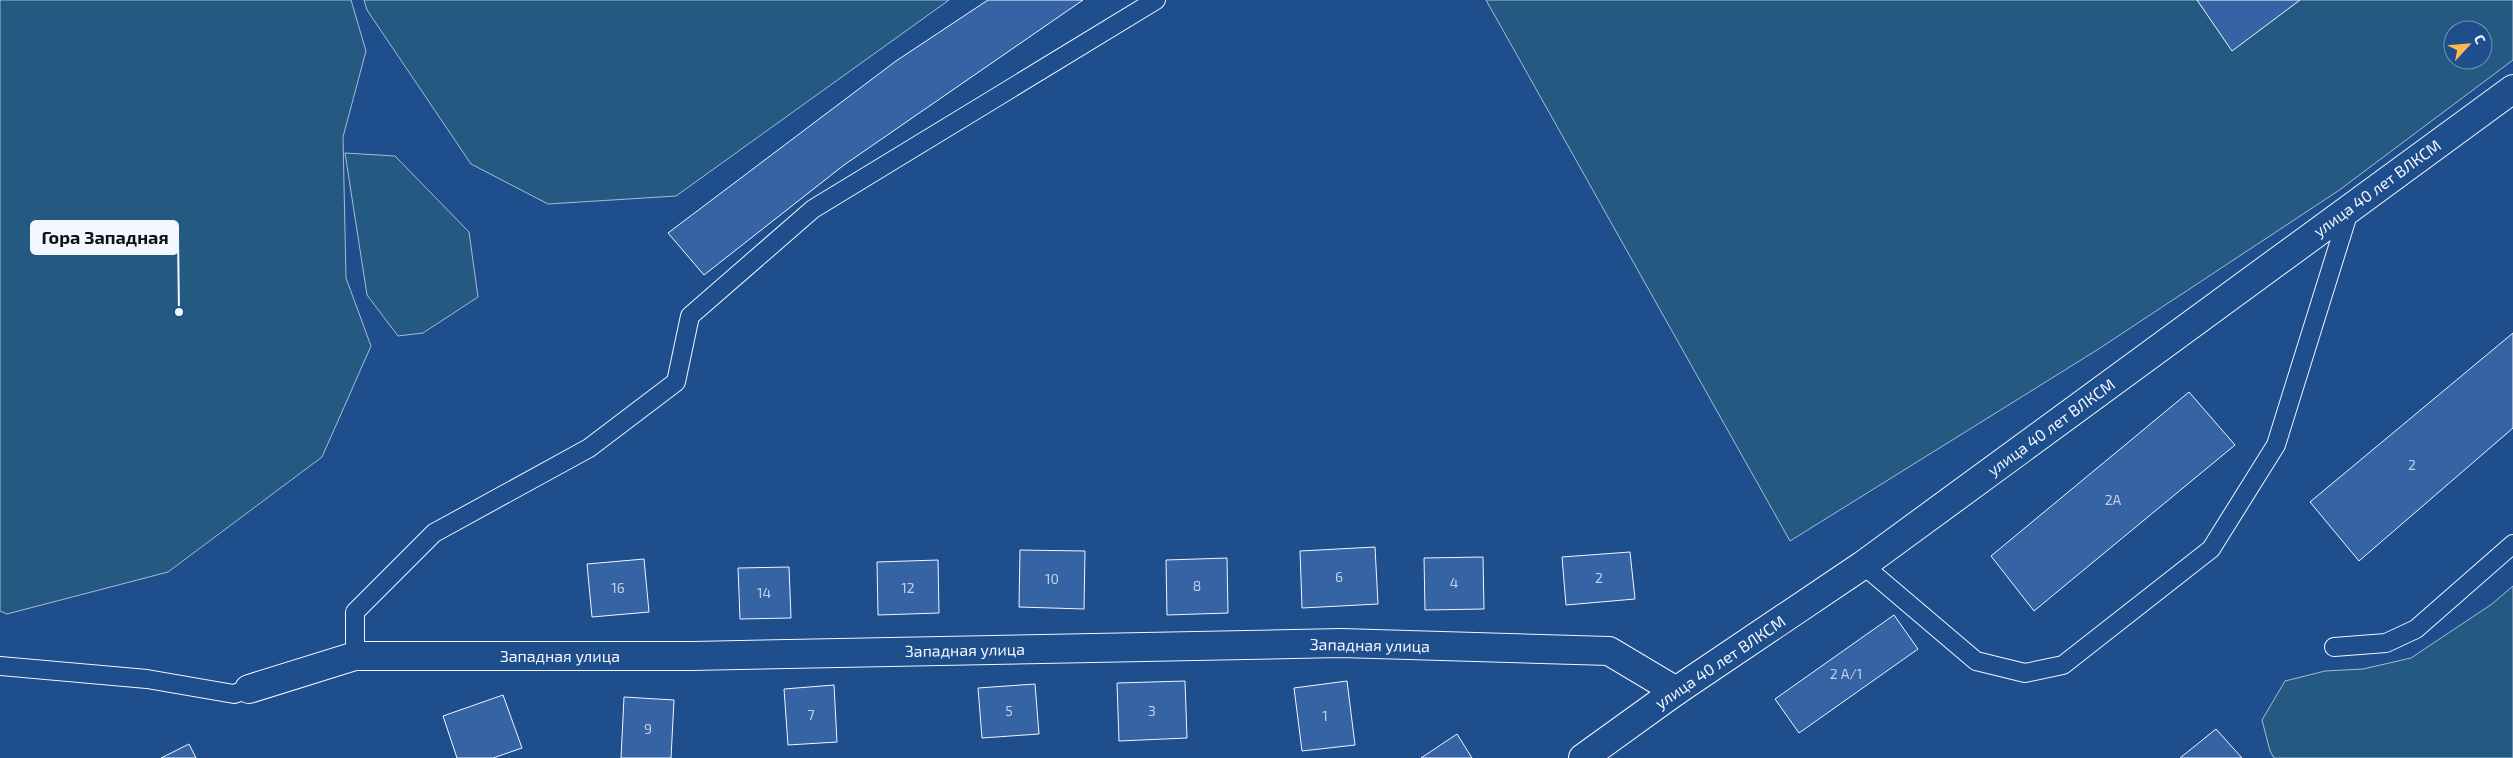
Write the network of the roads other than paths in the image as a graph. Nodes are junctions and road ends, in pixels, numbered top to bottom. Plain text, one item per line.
1 (1156, 0) edge
2 (2513, 89) edge
3 (2351, 207) junction
4 (2513, 544) edge
5 (1863, 565) junction
6 (2334, 647) dead end
7 (355, 656) junction
8 (0, 666) edge
9 (249, 689) joint
10 (1676, 691) junction
11 (1583, 758) edge

1 - 7 lane
2 - 3 street, улица 40 лет ВЛКСМ
3 - 5 street, улица 40 лет ВЛКСМ
3 - 5 lane
4 - 6 lane
5 - 10 street, улица 40 лет ВЛКСМ
7 - 9 street, Западная улица
7 - 10 street, Западная улица
8 - 9 lane
10 - 11 street, улица 40 лет ВЛКСМ

